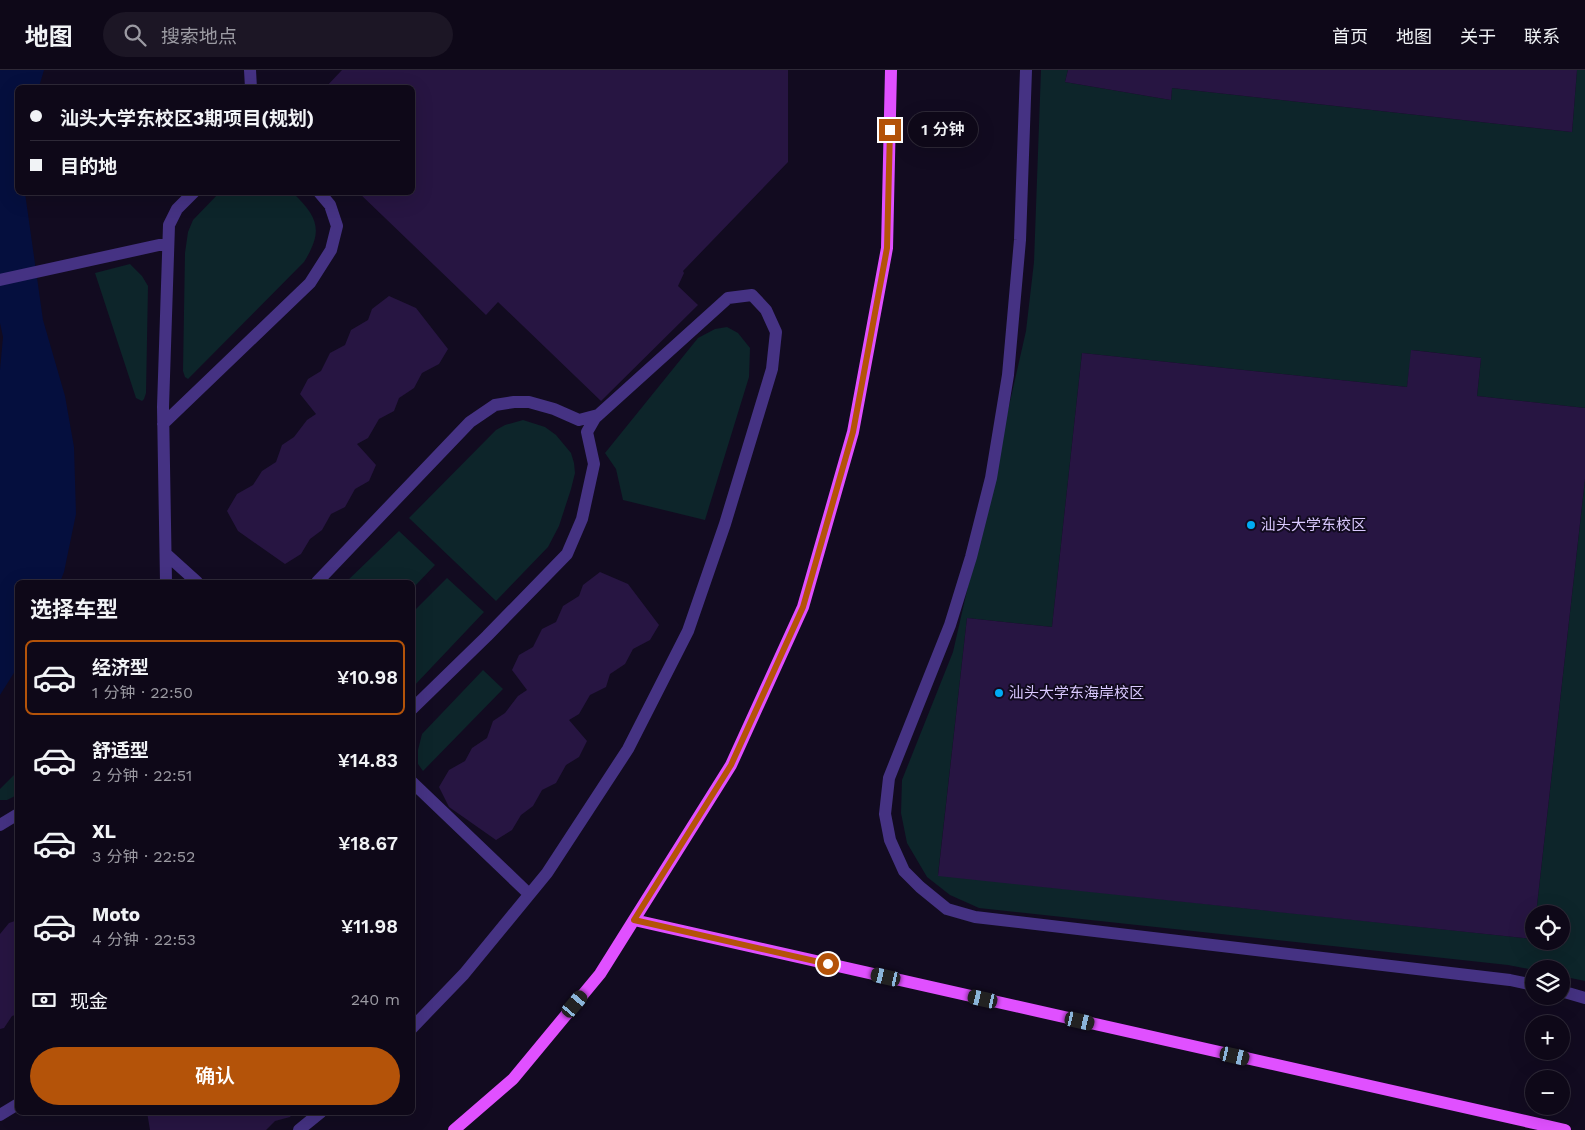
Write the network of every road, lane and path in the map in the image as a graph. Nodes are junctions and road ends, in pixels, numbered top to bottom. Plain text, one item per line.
1 (250, 70) edge
2 (891, 70) edge
3 (1026, 70) edge
4 (251, 85) edge
5 (191, 195) edge
6 (322, 195) edge
7 (168, 243) junction
8 (0, 280) edge
9 (598, 415) junction
10 (164, 424) junction
11 (166, 554) junction
12 (166, 580) edge
13 (194, 580) edge
14 (320, 580) edge
15 (415, 705) edge
16 (415, 785) edge
17 (15, 816) edge
18 (0, 825) edge
19 (529, 894) junction
20 (634, 920) junction
21 (1525, 983) edge
22 (1570, 994) edge
23 (1585, 998) edge
24 (415, 1025) edge
25 (15, 1106) edge
26 (0, 1115) edge
27 (317, 1115) edge
28 (299, 1130) edge
29 (454, 1130) edge
30 (1565, 1130) edge

1 - 4 lane
2 - 20 main road
3 - 21 lane
5 - 7 lane
6 - 10 lane
7 - 8 lane
7 - 10 lane
9 - 14 lane
9 - 15 lane
9 - 19 lane
10 - 11 lane
11 - 12 lane
11 - 13 lane
16 - 19 lane
17 - 18 lane
19 - 24 lane
20 - 29 main road
20 - 30 main road
22 - 23 lane
25 - 26 lane
27 - 28 lane

